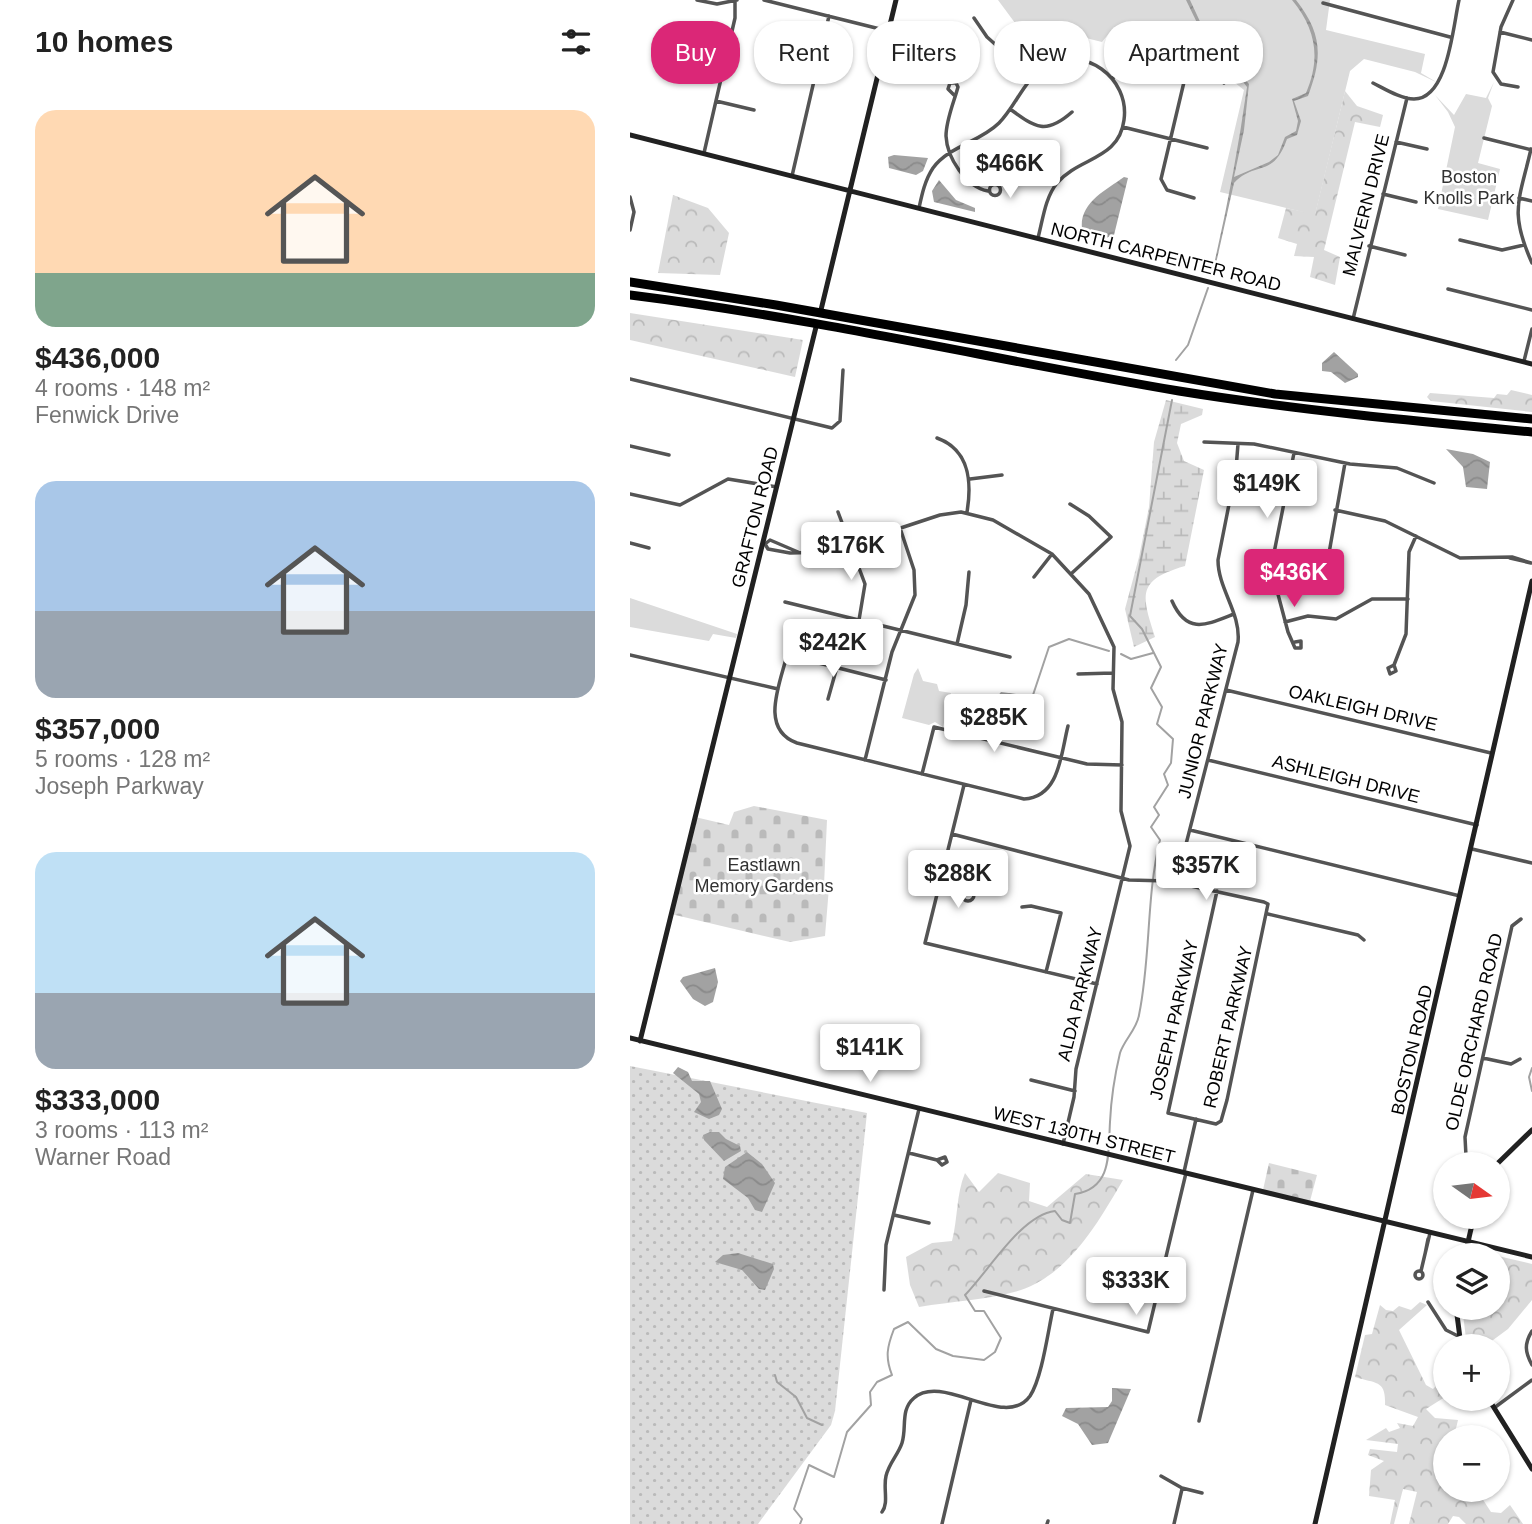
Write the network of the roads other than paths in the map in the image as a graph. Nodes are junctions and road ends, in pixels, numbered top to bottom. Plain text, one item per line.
1 (697, 0) edge
2 (736, 0) edge
3 (764, 0) edge
4 (896, 0) edge
5 (1459, 0) edge
6 (1513, 0) edge
7 (1323, 3) dead end
8 (830, 16) junction
9 (974, 18) dead end
10 (829, 21) edge
11 (891, 21) edge
12 (867, 25) edge
13 (1500, 32) junction
14 (1450, 37) junction
15 (1532, 40) edge
16 (994, 44) edge
17 (1373, 83) dead end
18 (813, 84) edge
19 (876, 84) edge
20 (1028, 84) edge
21 (1116, 84) edge
22 (1185, 84) edge
23 (1518, 87) dead end
24 (955, 96) dead end
25 (1406, 97) junction
26 (716, 101) junction
27 (1010, 109) junction
28 (754, 110) dead end
29 (1072, 112) dead end
30 (1123, 127) junction
31 (630, 135) edge
32 (1484, 138) dead end
33 (1170, 139) junction
34 (1396, 142) junction
35 (1208, 148) dead end
36 (1427, 149) dead end
37 (1531, 150) edge
38 (704, 153) junction
39 (951, 153) junction
40 (792, 176) junction
41 (850, 191) junction
42 (988, 191) dead end
43 (1382, 194) junction
44 (630, 197) edge
45 (1194, 198) dead end
46 (1519, 198) junction
47 (1532, 201) edge
48 (1416, 202) dead end
49 (919, 208) junction
50 (630, 230) edge
51 (1038, 239) junction
52 (1460, 240) dead end
53 (1524, 245) junction
54 (1369, 246) junction
55 (1405, 255) dead end
56 (1532, 263) edge
57 (630, 282) edge
58 (1448, 289) dead end
59 (630, 295) edge
60 (1532, 310) edge
61 (1353, 319) junction
62 (1532, 329) edge
63 (1524, 362) junction
64 (1532, 364) edge
65 (843, 370) dead end
66 (630, 379) edge
67 (794, 419) junction
68 (1532, 419) edge
69 (1532, 432) edge
70 (937, 439) dead end
71 (1204, 442) dead end
72 (1238, 444) junction
73 (630, 446) edge
74 (1294, 453) junction
75 (669, 456) dead end
76 (1345, 463) junction
77 (1002, 475) dead end
78 (970, 479) junction
79 (1434, 483) dead end
80 (777, 487) junction
81 (630, 495) edge
82 (1070, 504) dead end
83 (1335, 510) junction
84 (838, 512) dead end
85 (967, 512) junction
86 (900, 528) junction
87 (1416, 536) junction
88 (630, 543) edge
89 (764, 543) junction
90 (852, 544) junction
91 (649, 548) dead end
92 (798, 552) junction
93 (1052, 555) junction
94 (1531, 563) edge
95 (1326, 570) dead end
96 (969, 572) dead end
97 (1072, 573) junction
98 (1034, 577) dead end
99 (1532, 581) edge
100 (1408, 599) junction
101 (1172, 601) dead end
102 (785, 602) dead end
103 (1529, 605) edge
104 (1234, 614) junction
105 (859, 620) junction
106 (1285, 622) junction
107 (902, 630) junction
108 (1295, 642) dead end
109 (957, 644) junction
110 (630, 655) edge
111 (1010, 657) dead end
112 (1394, 666) dead end
113 (837, 667) junction
114 (1113, 673) junction
115 (1078, 674) dead end
116 (730, 677) junction
117 (886, 680) junction
118 (779, 690) junction
119 (1226, 690) junction
120 (828, 699) dead end
121 (1068, 726) dead end
122 (1493, 754) junction
123 (1060, 758) junction
124 (866, 760) junction
125 (1208, 760) junction
126 (1122, 765) junction
127 (922, 774) junction
128 (964, 785) junction
129 (1477, 825) junction
130 (1190, 830) junction
131 (952, 834) junction
132 (1472, 849) junction
133 (1532, 863) edge
134 (1123, 878) junction
135 (1177, 883) junction
136 (938, 888) junction
137 (1217, 891) junction
138 (962, 894) dead end
139 (1461, 896) junction
140 (1022, 907) dead end
141 (1268, 914) junction
142 (1521, 919) dead end
143 (1364, 940) dead end
144 (1046, 972) junction
145 (1097, 984) junction
146 (630, 1038) edge
147 (640, 1041) junction
148 (1483, 1058) junction
149 (1520, 1059) dead end
150 (1031, 1080) dead end
151 (1075, 1091) junction
152 (919, 1109) junction
153 (1196, 1119) junction
154 (1532, 1130) edge
155 (1063, 1144) junction
156 (1466, 1152) edge
157 (1509, 1152) edge
158 (909, 1153) junction
159 (937, 1160) dead end
160 (1185, 1173) junction
161 (1252, 1190) junction
162 (894, 1215) junction
163 (929, 1223) dead end
164 (1387, 1223) junction
165 (1472, 1229) edge
166 (1429, 1236) junction
167 (1469, 1242) junction
168 (1532, 1257) edge
169 (1421, 1271) dead end
170 (884, 1290) dead end
171 (984, 1292) dead end
172 (1428, 1302) dead end
173 (1053, 1309) junction
174 (1532, 1331) edge
175 (1454, 1334) edge
176 (1532, 1365) edge
177 (1532, 1380) edge
178 (1510, 1396) edge
179 (971, 1400) junction
180 (1496, 1411) edge
181 (1199, 1421) dead end
182 (1532, 1469) edge
183 (1161, 1476) dead end
184 (1182, 1488) junction
185 (1202, 1493) dead end
186 (882, 1512) dead end
187 (942, 1524) edge
188 (1174, 1524) edge
189 (1315, 1524) edge

1 - 2 street
2 - 26 street
3 - 8 street
4 - 11 street, GRAFTON ROAD
5 - 14 street
6 - 13 street
7 - 14 street
8 - 10 street
8 - 12 street
9 - 16 street
13 - 15 street
13 - 23 street
14 - 25 street
17 - 25 street
18 - 40 street
19 - 41 street, GRAFTON ROAD
20 - 27 street
21 - 30 street
22 - 33 street
24 - 39 street
25 - 34 street, MALVERN DRIVE
26 - 28 street
26 - 38 street
27 - 29 street
27 - 39 street
30 - 33 street
30 - 51 street
31 - 38 street, NORTH CARPENTER ROAD
32 - 37 street
33 - 35 street
33 - 45 street
34 - 36 street
34 - 43 street, MALVERN DRIVE
37 - 46 street
38 - 40 street, NORTH CARPENTER ROAD
39 - 42 street
39 - 49 street
40 - 41 street, NORTH CARPENTER ROAD
41 - 49 street, NORTH CARPENTER ROAD
41 - 67 street, GRAFTON ROAD
43 - 48 street
43 - 54 street, MALVERN DRIVE
44 - 50 street
46 - 47 street
46 - 53 street
49 - 51 street, NORTH CARPENTER ROAD
51 - 61 street, NORTH CARPENTER ROAD
52 - 53 street
53 - 56 street
54 - 55 street
54 - 61 street, MALVERN DRIVE
57 - 68 highway
58 - 60 street
59 - 69 highway
61 - 63 street, NORTH CARPENTER ROAD
62 - 63 street
63 - 64 street, NORTH CARPENTER ROAD
65 - 67 street
66 - 67 street
67 - 80 street, GRAFTON ROAD
70 - 78 street
71 - 72 street
72 - 74 street
72 - 104 street, JUNIOR PARKWAY
73 - 75 street
74 - 76 street
74 - 106 street
76 - 79 street
76 - 83 street
77 - 78 street
78 - 85 street
80 - 81 street
80 - 89 street, GRAFTON ROAD
82 - 97 street
83 - 87 street
83 - 95 street
84 - 90 street
85 - 86 street
85 - 93 street
86 - 90 street
86 - 107 street
87 - 94 street
87 - 100 street
88 - 91 street
89 - 92 street
89 - 92 street
89 - 116 street, GRAFTON ROAD
90 - 92 street
90 - 105 street
93 - 97 street
93 - 98 street
96 - 109 street
97 - 114 street
99 - 103 street, BOSTON ROAD
100 - 106 street
100 - 112 street
101 - 104 street
102 - 105 street
103 - 122 street, BOSTON ROAD
104 - 119 street, JUNIOR PARKWAY
105 - 107 street
106 - 108 street
107 - 109 street
107 - 117 street
109 - 111 street
110 - 116 street
113 - 117 street
113 - 118 street
113 - 120 street
114 - 115 street
114 - 126 street
116 - 118 street
116 - 147 street, GRAFTON ROAD
117 - 124 street
118 - 124 street
119 - 122 street, OAKLEIGH DRIVE
119 - 125 street, JUNIOR PARKWAY
121 - 123 street
122 - 129 street, BOSTON ROAD
123 - 126 street
123 - 127 street
123 - 128 street
124 - 127 street
125 - 129 street, ASHLEIGH DRIVE
125 - 130 street, JUNIOR PARKWAY
126 - 134 street, ALDA PARKWAY
127 - 128 street
128 - 131 street
129 - 132 street, BOSTON ROAD
130 - 135 street, JUNIOR PARKWAY
130 - 139 street
131 - 134 street
131 - 136 street
132 - 133 street
132 - 139 street, BOSTON ROAD
134 - 135 street
134 - 145 street, ALDA PARKWAY
135 - 137 street
136 - 138 street
136 - 144 street
137 - 141 street
137 - 153 street, JOSEPH PARKWAY
139 - 164 street, BOSTON ROAD
140 - 144 street
141 - 143 street
141 - 153 street, ROBERT PARKWAY
142 - 148 street, OLDE ORCHARD ROAD
144 - 145 street
145 - 151 street, ALDA PARKWAY
146 - 147 street, WEST 130TH STREET
147 - 152 street, WEST 130TH STREET
148 - 149 street
148 - 156 street, OLDE ORCHARD ROAD
150 - 151 street
151 - 155 street, ALDA PARKWAY
152 - 155 street, WEST 130TH STREET
152 - 158 street
153 - 160 street
154 - 157 street
155 - 160 street, WEST 130TH STREET
158 - 159 street
158 - 162 street
160 - 161 street, WEST 130TH STREET
160 - 173 street
161 - 164 street, WEST 130TH STREET
161 - 181 street
162 - 163 street
162 - 170 street
164 - 166 street, WEST 130TH STREET
164 - 189 street, BOSTON ROAD
165 - 167 street
166 - 167 street, WEST 130TH STREET
166 - 169 street
167 - 168 street, WEST 130TH STREET
171 - 173 street
172 - 175 street
173 - 179 street
174 - 176 street
177 - 178 street
179 - 186 street
179 - 187 street
180 - 182 street
183 - 184 street
184 - 185 street
184 - 188 street

